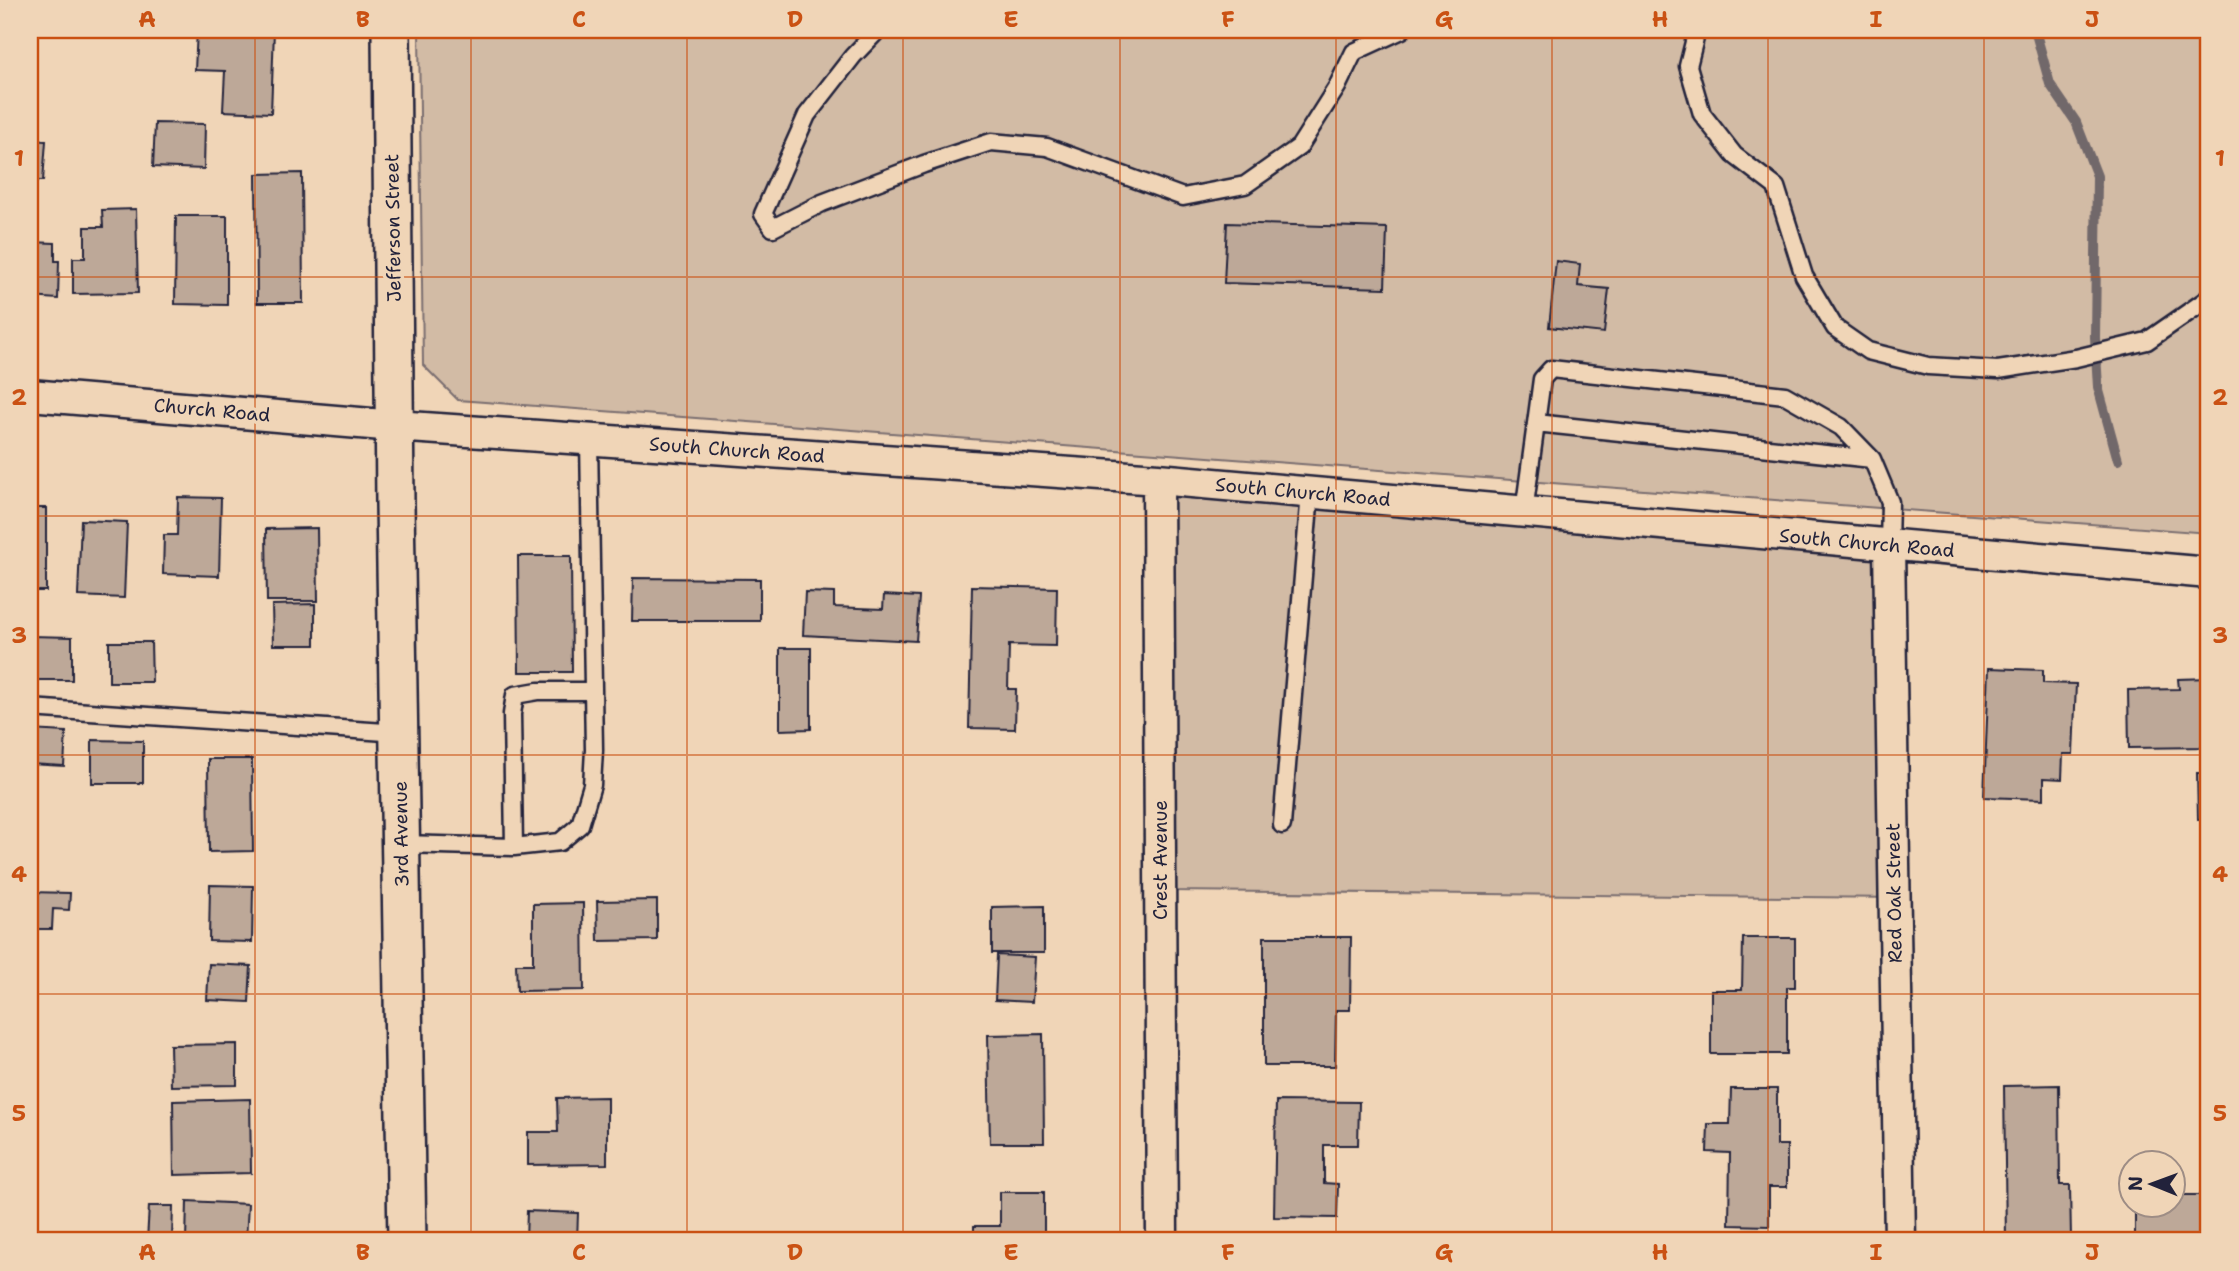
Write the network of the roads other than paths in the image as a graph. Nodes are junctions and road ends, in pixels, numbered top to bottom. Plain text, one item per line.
1 (391, 30) edge
2 (878, 30) edge
3 (1402, 30) edge
4 (1697, 30) edge
5 (2209, 298) edge
6 (30, 395) edge
7 (1536, 424) junction
8 (395, 426) junction
9 (589, 439) junction
10 (1872, 460) junction
11 (1158, 479) junction
12 (1310, 493) junction
13 (1524, 512) junction
14 (1889, 545) junction
15 (2209, 573) edge
16 (592, 691) junction
17 (30, 708) edge
18 (400, 733) junction
19 (1282, 825) dead end
20 (401, 844) junction
21 (514, 847) junction
22 (407, 1241) edge
23 (1162, 1241) edge
24 (1900, 1241) edge

1 - 8 street, Jefferson Street
2 - 3 lane
4 - 5 lane
6 - 8 street, Church Road
7 - 10 lane
7 - 10 lane
7 - 13 lane
8 - 9 street, South Church Road
8 - 18 street, 3rd Avenue
9 - 11 street, South Church Road
9 - 16 lane
10 - 14 lane
11 - 12 street, South Church Road
11 - 23 street, Crest Avenue
12 - 13 street, South Church Road
12 - 19 lane
13 - 14 street, South Church Road
14 - 15 street, South Church Road
14 - 24 street, Red Oak Street
16 - 21 lane
16 - 21 lane
17 - 18 lane
18 - 20 street, 3rd Avenue
20 - 21 lane
20 - 22 street, 3rd Avenue

